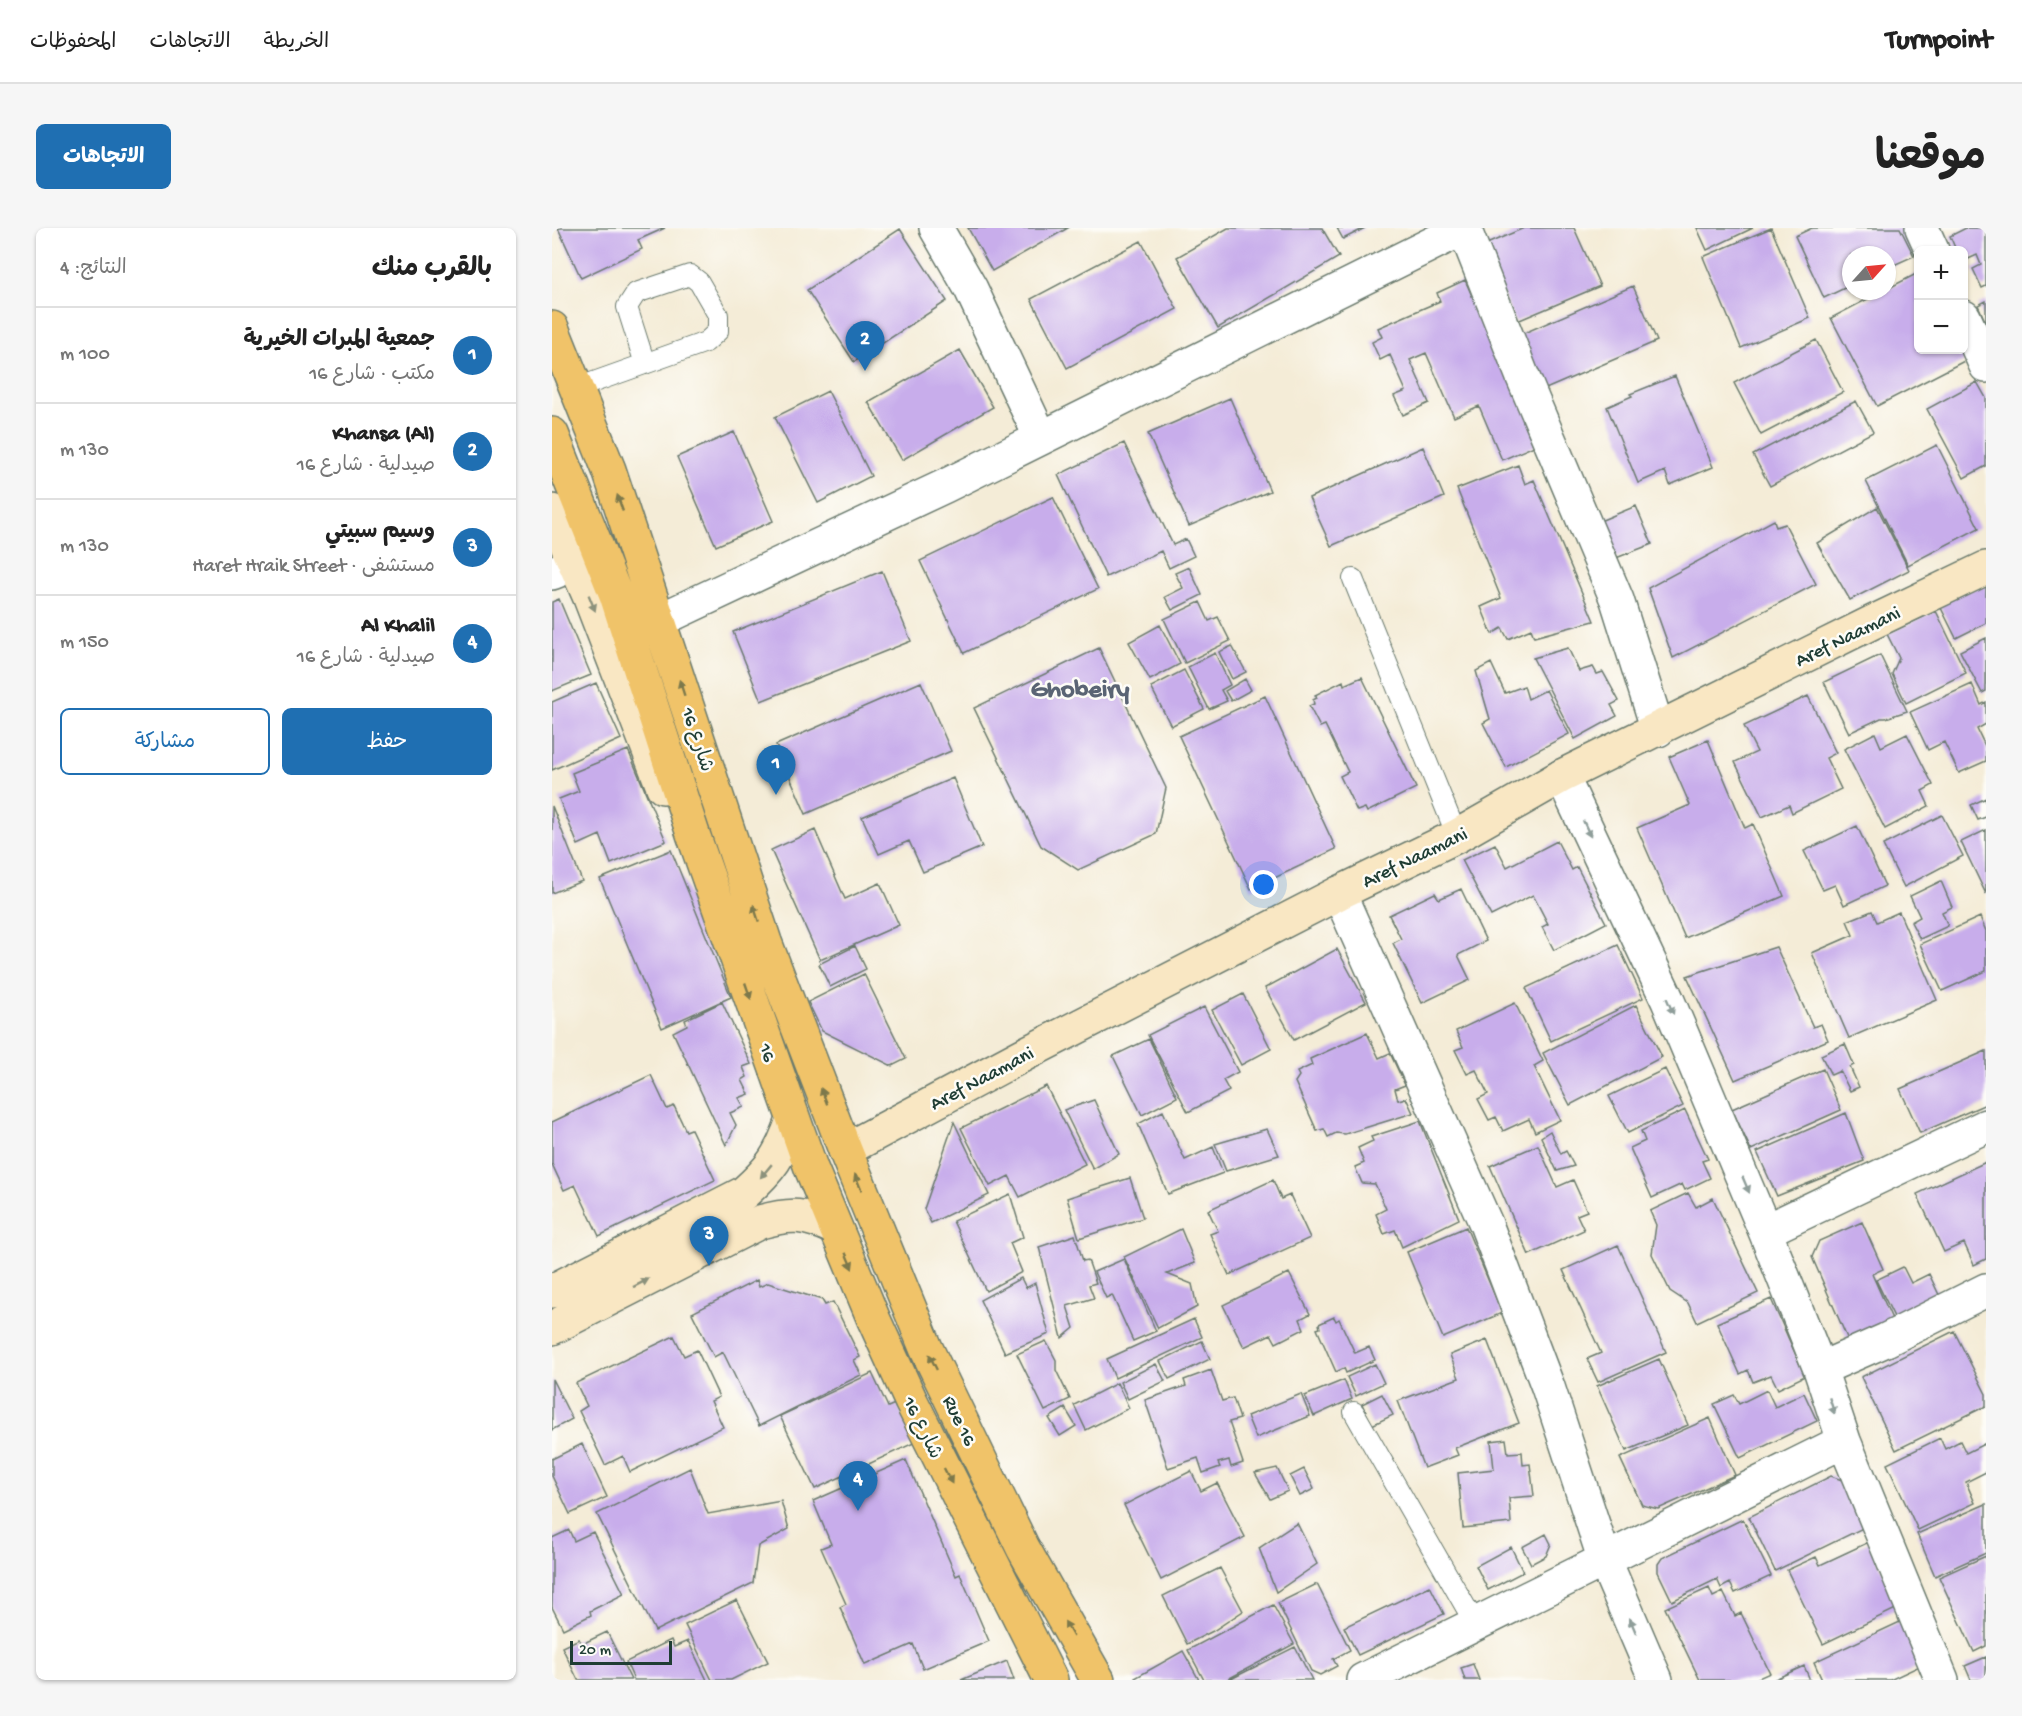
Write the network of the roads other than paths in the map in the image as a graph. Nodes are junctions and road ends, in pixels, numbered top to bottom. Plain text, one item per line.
1 (936, 228) edge
2 (1464, 228) edge
3 (1922, 228) edge
4 (1930, 246) edge
5 (1968, 326) edge
6 (552, 328) edge
7 (645, 364) junction
8 (1986, 366) edge
9 (577, 388) junction
10 (552, 434) edge
11 (1041, 438) junction
12 (552, 511) edge
13 (1986, 568) edge
14 (564, 569) edge
15 (1353, 579) dead end
16 (660, 620) junction
17 (1658, 730) junction
18 (1562, 776) junction
19 (1457, 836) junction
20 (1339, 893) junction
21 (728, 935) junction
22 (793, 1120) junction
23 (1986, 1126) edge
24 (845, 1150) junction
25 (811, 1168) joint
26 (835, 1228) junction
27 (1765, 1231) junction
28 (591, 1271) junction
29 (1986, 1290) edge
30 (552, 1291) edge
31 (604, 1302) junction
32 (552, 1328) edge
33 (1820, 1369) junction
34 (1354, 1412) dead end
35 (1844, 1441) junction
36 (1605, 1561) junction
37 (1476, 1625) junction
38 (1051, 1680) edge
39 (1098, 1680) edge
40 (1363, 1680) edge
41 (1656, 1680) edge
42 (1942, 1680) edge

1 - 11 street
2 - 11 street
2 - 17 street
3 - 4 street
5 - 8 street
6 - 9 main road, شارع 16
7 - 7 lane
7 - 9 lane
16 -> 9 main road, شارع 16
10 - 21 main road, شارع 16
11 - 16 street
12 - 14 street
13 - 17 street, Aref Naamani
14 -> 21 street
15 - 19 lane
24 -> 16 main road, شارع 16
17 - 18 street, Aref Naamani
18 - 19 street, Aref Naamani
18 -> 27 street
19 - 20 street, Aref Naamani
20 - 24 street, Aref Naamani
20 - 36 street
21 -> 22 main road, 16
22 - 25 main road, 16
22 -> 28 street
23 - 27 street
39 -> 24 main road, Rue 16
25 - 26 main road, شارع 16
31 -> 26 street
26 -> 38 main road, شارع 16
27 - 33 street
28 - 30 street
28 - 31 street
29 - 33 street
31 - 32 street
33 -> 35 street
34 - 37 lane
35 - 36 street
35 - 42 street
36 - 37 street
41 -> 36 street
37 - 40 street

